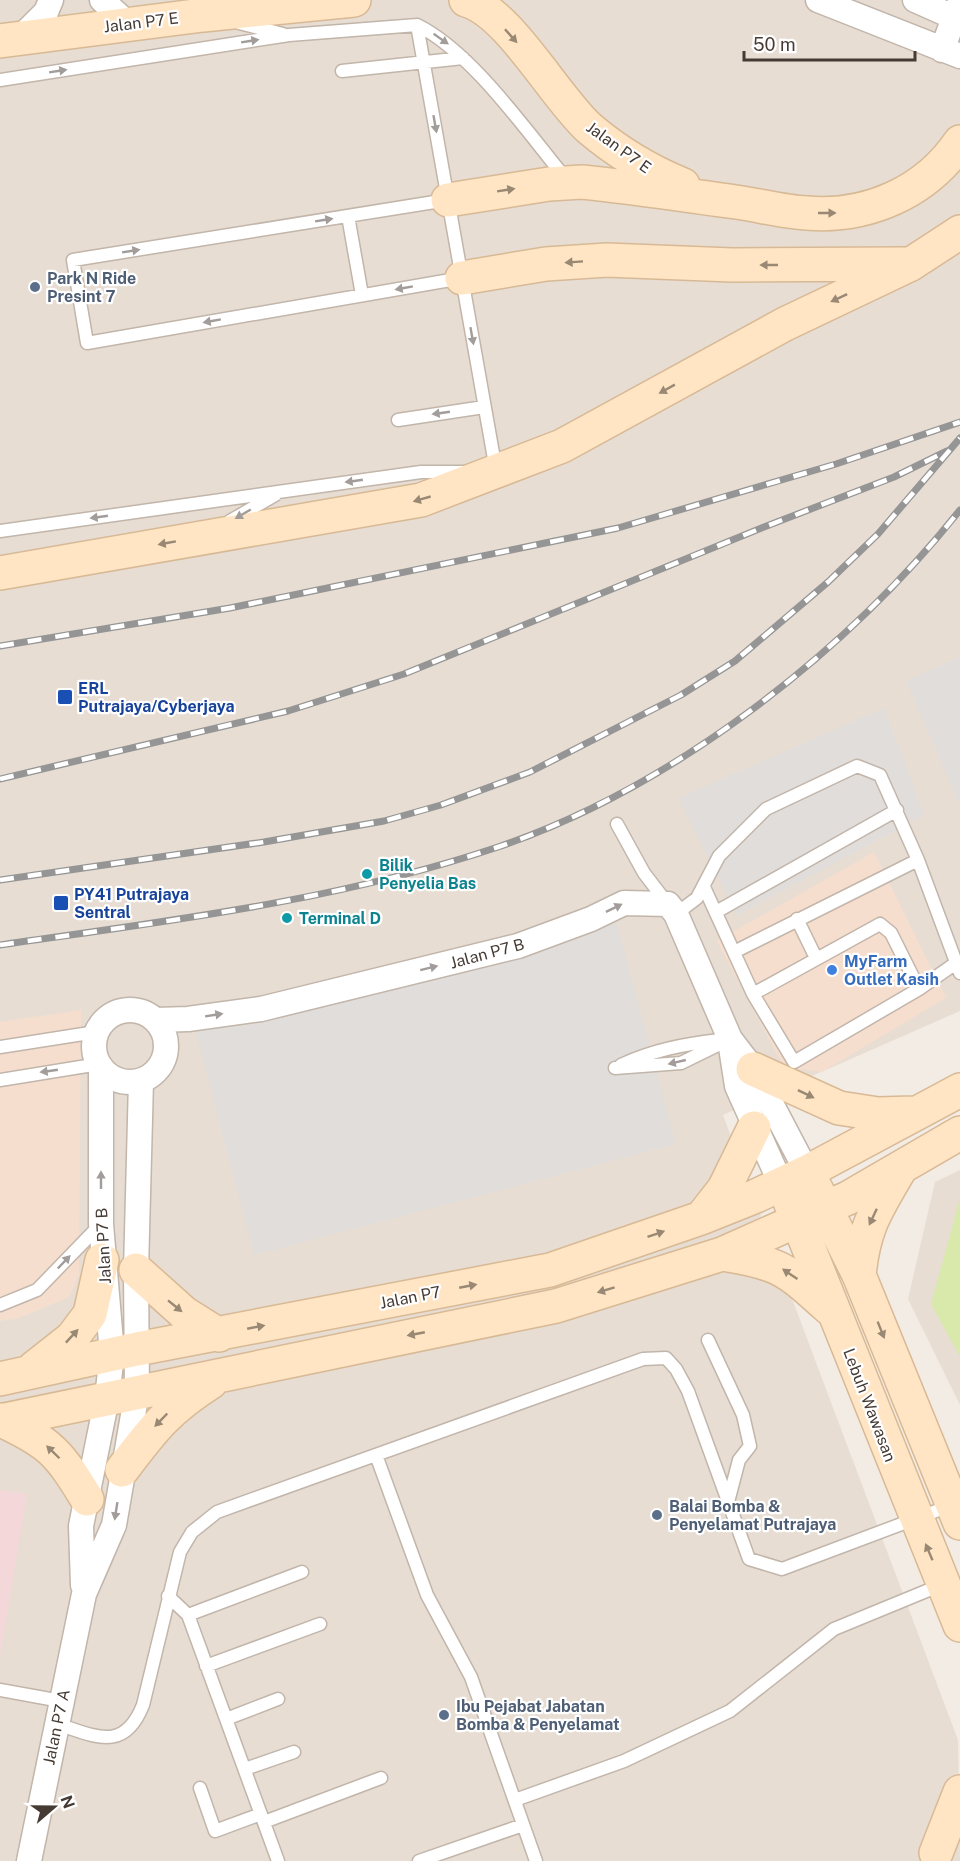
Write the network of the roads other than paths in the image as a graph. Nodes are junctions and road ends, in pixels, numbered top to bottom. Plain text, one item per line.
1 (51, 0) edge
2 (102, 0) edge
3 (354, 0) edge
4 (466, 0) edge
5 (818, 0) edge
6 (915, 0) edge
7 (958, 13) edge
8 (202, 15) junction
9 (128, 24) junction
10 (417, 26) junction
11 (289, 35) junction
12 (10, 40) edge
13 (951, 53) edge
14 (464, 58) junction
15 (424, 61) junction
16 (342, 71) dead end
17 (0, 80) edge
18 (960, 142) edge
19 (569, 183) junction
20 (448, 200) junction
21 (749, 203) junction
22 (348, 216) junction
23 (960, 232) edge
24 (911, 264) junction
25 (462, 278) junction
26 (362, 295) junction
27 (484, 407) junction
28 (398, 420) dead end
29 (496, 472) junction
30 (281, 492) junction
31 (0, 531) edge
32 (205, 536) junction
33 (0, 573) edge
34 (897, 810) junction
35 (617, 824) dead end
36 (918, 860) junction
37 (704, 887) junction
38 (672, 909) junction
39 (716, 912) junction
40 (797, 919) junction
41 (734, 952) junction
42 (816, 958) junction
43 (958, 968) edge
44 (919, 989) junction
45 (753, 993) junction
46 (156, 1020) junction
47 (96, 1032) junction
48 (730, 1038) junction
49 (0, 1047) edge
50 (100, 1065) junction
51 (753, 1069) junction
52 (0, 1080) edge
53 (141, 1081) junction
54 (960, 1090) edge
55 (917, 1113) junction
56 (754, 1128) junction
57 (960, 1133) edge
58 (901, 1167) junction
59 (794, 1178) junction
60 (812, 1213) junction
61 (701, 1218) junction
62 (101, 1224) junction
63 (722, 1254) junction
64 (102, 1260) junction
65 (136, 1270) junction
66 (859, 1275) junction
67 (0, 1305) edge
68 (834, 1312) junction
69 (219, 1335) junction
70 (708, 1340) dead end
71 (124, 1351) junction
72 (225, 1373) junction
73 (14, 1376) edge
74 (122, 1395) junction
75 (1, 1420) edge
76 (376, 1455) junction
77 (122, 1470) junction
78 (87, 1499) junction
79 (728, 1502) junction
80 (956, 1514) edge
81 (915, 1518) junction
82 (302, 1572) dead end
83 (942, 1584) junction
84 (84, 1594) junction
85 (168, 1596) junction
86 (188, 1615) junction
87 (320, 1624) dead end
88 (960, 1625) edge
89 (206, 1666) junction
90 (0, 1690) edge
91 (278, 1699) dead end
92 (59, 1713) junction
93 (226, 1719) junction
94 (294, 1752) dead end
95 (245, 1769) junction
96 (381, 1778) dead end
97 (200, 1788) dead end
98 (960, 1792) edge
99 (515, 1800) junction
100 (262, 1818) junction
101 (523, 1825) junction
102 (941, 1854) edge
103 (29, 1861) edge
104 (278, 1861) edge
105 (419, 1861) edge
106 (536, 1861) edge

1 - 12 street
2 - 9 street
3 - 8 main road, Jalan P7 E
4 -> 21 main road, Jalan P7 E
5 - 13 street
6 - 7 street
7 - 13 street
8 - 9 main road, Jalan P7 E
8 - 11 lane
9 - 12 main road, Jalan P7 E
10 - 11 lane
10 -> 14 lane
10 - 15 lane
17 -> 11 lane
14 - 15 lane
14 - 19 lane
15 - 16 lane
15 -> 20 lane
21 -> 18 main road
20 -> 19 main road
19 - 21 main road
20 - 22 lane
20 - 25 lane
22 - 26 lane
26 -> 22 lane
23 - 24 main road
24 -> 25 main road
24 -> 29 main road
25 -> 26 lane
25 -> 27 lane
27 -> 28 lane
27 - 29 lane
29 -> 30 lane
29 -> 32 main road
30 -> 31 lane
30 -> 32 lane
32 -> 33 main road
34 - 36 lane
34 - 37 lane
34 - 39 lane
35 - 38 lane
36 - 40 lane
36 - 43 lane
37 - 38 lane
37 - 39 lane
46 -> 38 street, Jalan P7 B
38 - 48 street
39 - 41 lane
40 - 41 lane
40 - 42 lane
41 - 45 lane
42 - 44 lane
42 - 45 lane
43 - 44 lane
44 - 45 lane
46 - 47 street, Jalan P7 B
46 - 53 street
47 - 49 lane
47 - 50 street, Jalan P7 B
48 -> 48 lane
48 - 51 street
48 - 56 street
50 -> 52 lane
50 - 53 street
62 -> 50 street, Jalan P7 B
51 -> 55 main road
51 - 59 street
53 - 65 street, Jalan P7 B
54 - 55 main road, Jalan P7
55 - 59 main road, Jalan P7
56 - 59 street
56 - 61 main road
57 - 58 main road
58 - 60 main road
58 -> 66 main road
59 - 60 main road, Lebuh Wawasan
59 - 61 main road, Jalan P7
60 - 63 main road
60 - 66 main road, Lebuh Wawasan
60 - 68 main road, Lebuh Wawasan
69 -> 61 main road, Jalan P7
62 - 64 street, Jalan P7 B
67 -> 62 lane
68 -> 63 main road
63 -> 72 main road
64 - 71 street, Jalan P7 B
73 -> 64 main road
65 -> 69 main road
65 - 71 street, Jalan P7 B
66 -> 80 main road, Lebuh Wawasan
68 - 81 main road, Lebuh Wawasan
69 - 71 main road, Jalan P7
70 - 79 lane
71 - 73 main road, Jalan P7
71 - 74 street
72 - 74 main road
72 -> 77 main road
74 - 75 main road
74 - 77 street, Jalan P7 A
74 - 78 street, Jalan P7 A
78 -> 75 main road
76 - 79 lane
76 - 85 lane
76 - 99 lane
77 -> 84 street, Jalan P7 A
78 - 84 street, Jalan P7 A
79 - 81 lane
80 - 81 lane
83 -> 81 main road, Lebuh Wawasan
82 - 86 lane
83 - 88 main road, Lebuh Wawasan
83 - 99 lane
84 - 92 street, Jalan P7 A
85 - 86 lane
85 - 92 lane
86 - 89 lane
87 - 89 lane
89 - 93 lane
90 - 92 lane
91 - 93 lane
92 - 103 street, Jalan P7 A
93 - 95 lane
94 - 95 lane
95 - 100 lane
96 - 100 lane
97 - 100 lane
98 - 102 main road
99 - 101 lane
100 - 104 lane
101 - 105 lane
101 - 106 lane

